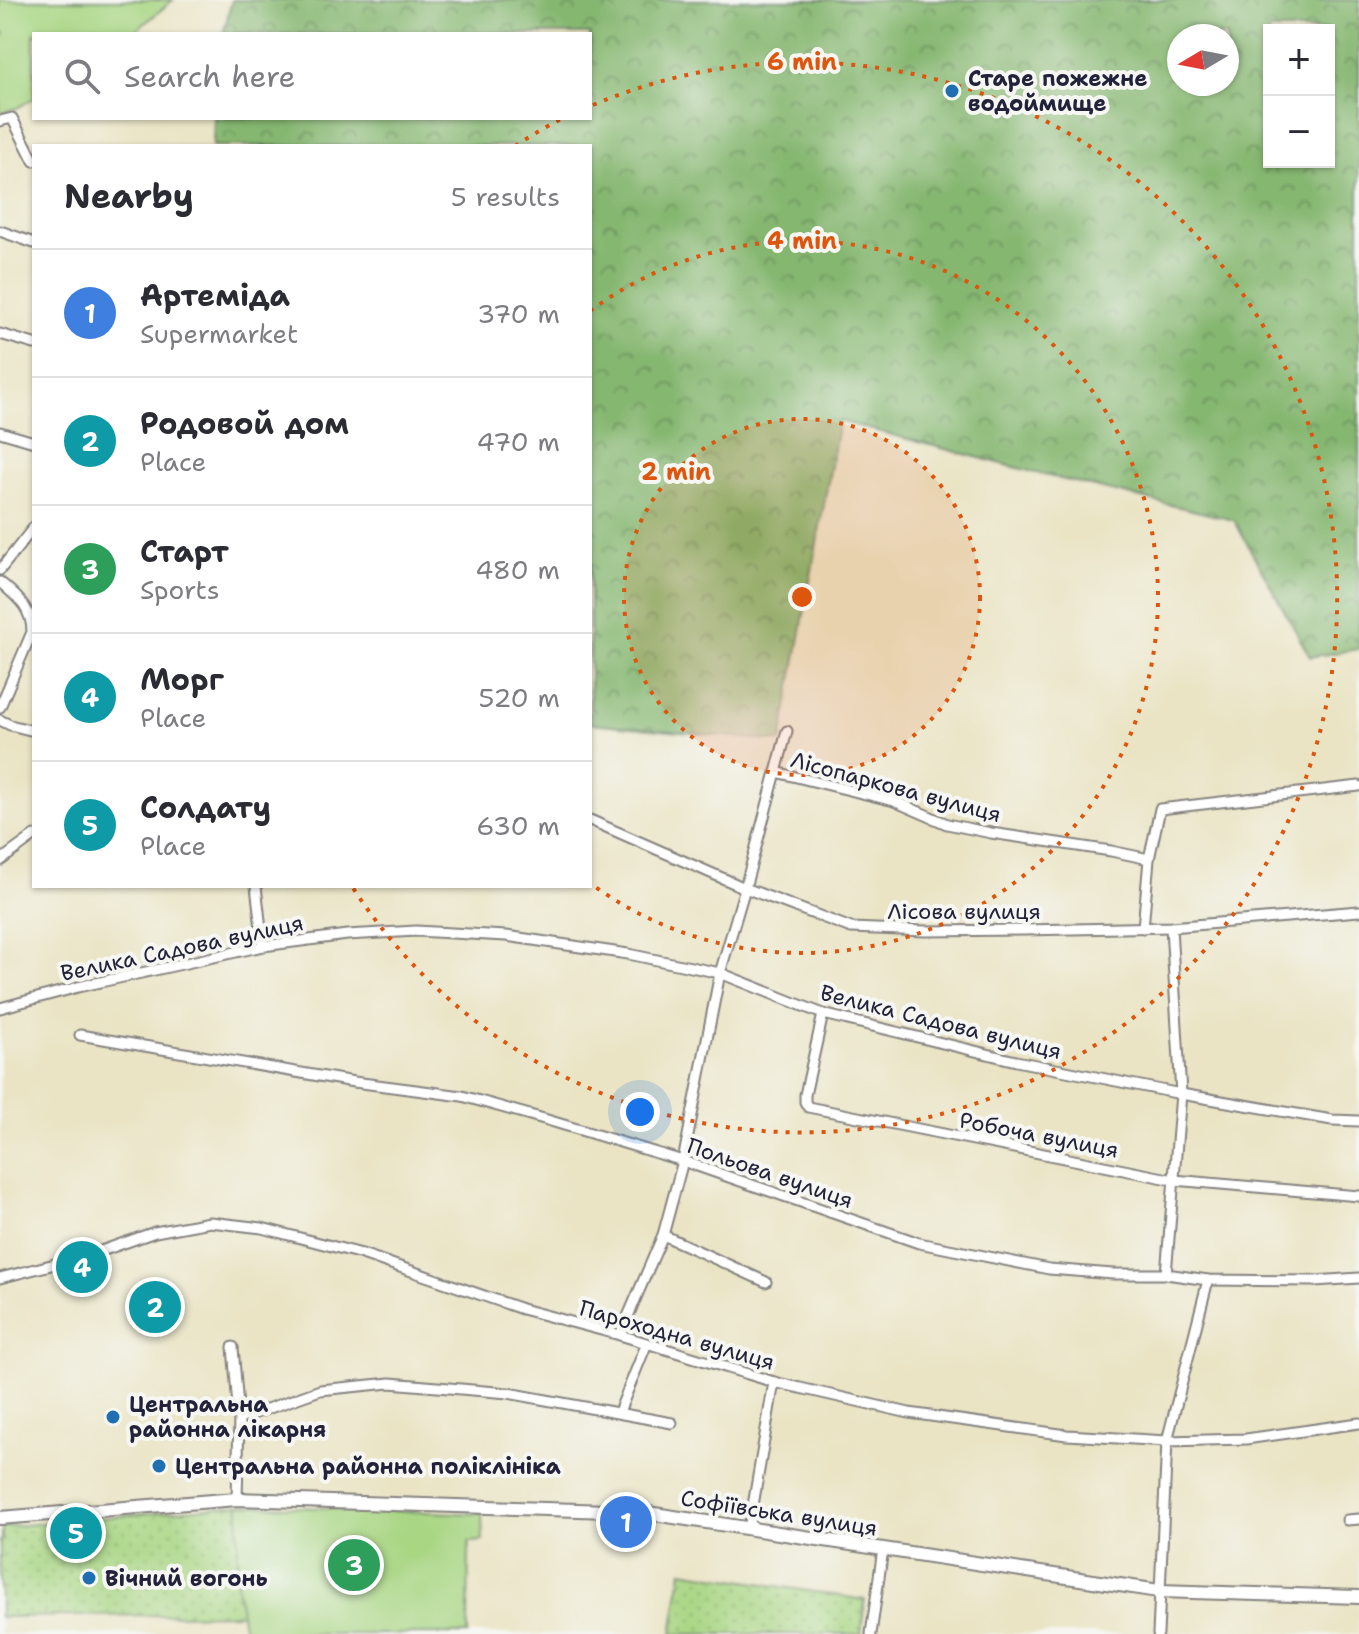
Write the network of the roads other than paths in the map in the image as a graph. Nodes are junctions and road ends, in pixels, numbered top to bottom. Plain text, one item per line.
1 (0, 121) edge
2 (32, 157) edge
3 (0, 231) edge
4 (32, 242) edge
5 (0, 334) edge
6 (32, 343) edge
7 (0, 432) edge
8 (32, 441) edge
9 (32, 530) edge
10 (0, 570) edge
11 (0, 582) edge
12 (0, 707) edge
13 (0, 720) edge
14 (32, 730) edge
15 (787, 731) dead end
16 (776, 772) junction
17 (1359, 786) edge
18 (592, 821) edge
19 (32, 837) edge
20 (1149, 859) junction
21 (0, 861) edge
22 (256, 888) edge
23 (745, 888) junction
24 (1359, 911) edge
25 (1171, 927) junction
26 (1143, 928) junction
27 (263, 946) junction
28 (720, 973) junction
29 (0, 1008) edge
30 (823, 1014) junction
31 (80, 1035) dead end
32 (1181, 1094) junction
33 (1359, 1121) edge
34 (683, 1161) junction
35 (1174, 1180) junction
36 (1359, 1196) edge
37 (663, 1235) junction
38 (1166, 1274) junction
39 (0, 1278) edge
40 (1359, 1278) edge
41 (1208, 1280) junction
42 (766, 1282) dead end
43 (620, 1335) junction
44 (647, 1343) junction
45 (233, 1347) dead end
46 (774, 1382) junction
47 (619, 1412) junction
48 (239, 1419) junction
49 (672, 1423) dead end
50 (1359, 1423) edge
51 (1167, 1441) junction
52 (237, 1499) junction
53 (0, 1518) edge
54 (1359, 1519) edge
55 (1347, 1520) dead end
56 (749, 1529) junction
57 (883, 1549) junction
58 (1159, 1591) junction
59 (1359, 1597) edge
60 (871, 1634) edge
61 (1158, 1634) edge

1 - 2 street
3 - 4 street
5 - 6 street
7 - 8 street
9 - 10 street
11 - 12 street
13 - 14 street
15 - 16 street
16 - 20 street, Лісопаркова вулиця
16 - 23 street
17 - 20 street
18 - 23 street, Лісова вулиця
19 - 21 street
20 - 26 street
22 - 27 street
23 - 26 street, Лісова вулиця
23 - 28 street
24 - 25 street, Лісова вулиця
25 - 26 street, Лісова вулиця
25 - 32 street
27 - 28 street, Велика Садова вулиця
27 - 29 street, Велика Садова вулиця
28 - 30 street, Велика Садова вулиця
28 - 34 street
30 - 32 street, Велика Садова вулиця
30 - 35 street, Робоча вулиця
31 - 34 street, Польова вулиця
32 - 33 street, Велика Садова вулиця
32 - 35 street
34 - 37 street
34 - 38 street, Польова вулиця
35 - 36 street, Робоча вулиця
35 - 38 street
37 - 42 street
37 - 43 street
38 - 41 street, Польова вулиця
39 - 43 street, Пароходна вулиця
40 - 41 street, Польова вулиця
41 - 51 street
43 - 44 street, Пароходна вулиця
44 - 46 street, Пароходна вулиця
44 - 47 street
45 - 48 street
46 - 51 street, Пароходна вулиця
46 - 56 street
47 - 48 street
47 - 49 street
48 - 52 street
50 - 51 street, Пароходна вулиця
51 - 58 street
52 - 53 street, Софіївська вулиця
52 - 56 street, Софіївська вулиця
54 - 55 street
56 - 57 street, Софіївська вулиця
57 - 58 street, Софіївська вулиця
57 - 60 street
58 - 59 street, Софіївська вулиця
58 - 61 street

